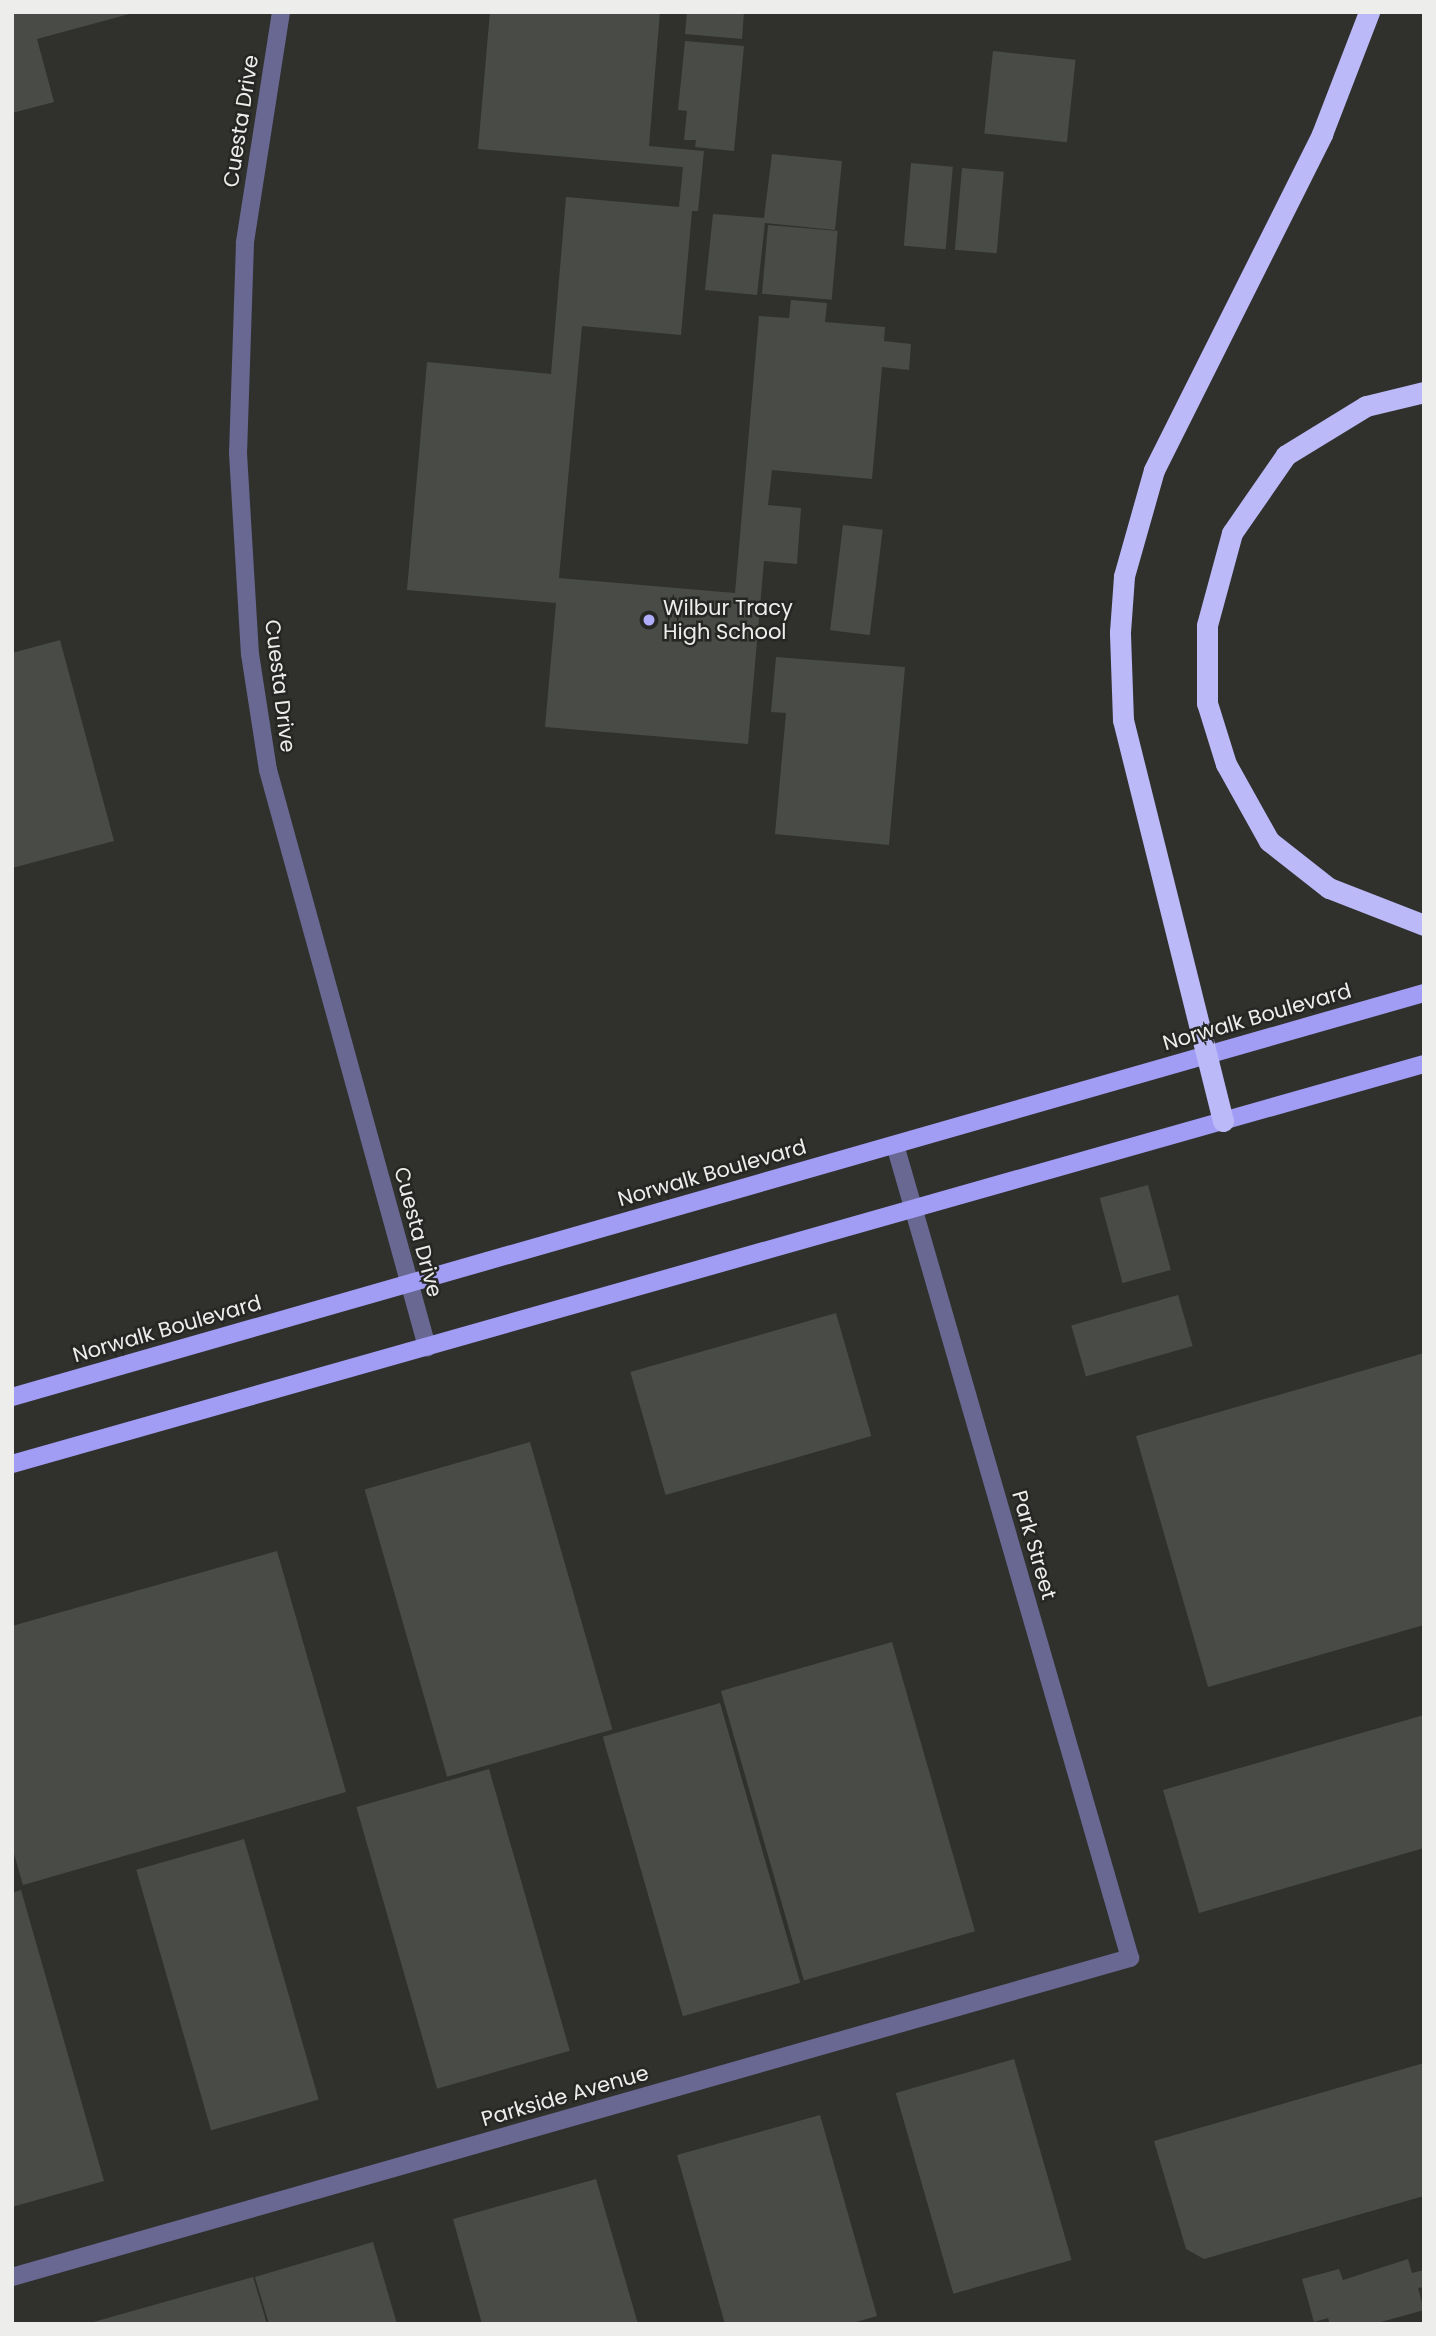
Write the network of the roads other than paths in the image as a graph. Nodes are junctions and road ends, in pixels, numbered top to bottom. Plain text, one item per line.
1 (281, 12) edge
2 (1369, 12) edge
3 (1424, 392) edge
4 (1424, 925) edge
5 (1424, 993) edge
6 (1207, 1055) junction
7 (1424, 1064) edge
8 (1223, 1121) junction
9 (895, 1144) junction
10 (912, 1209) junction
11 (408, 1284) junction
12 (426, 1347) junction
13 (12, 1397) edge
14 (12, 1464) edge
15 (1130, 1958) joint
16 (12, 2277) edge

1 - 11 street, Cuesta Drive
2 - 6 highway
3 - 4 highway
5 - 6 main road, Norwalk Boulevard
6 - 8 highway
6 - 9 main road, Norwalk Boulevard
7 - 8 main road
8 - 10 main road
9 - 10 street, Park Street
9 - 11 main road, Norwalk Boulevard
10 - 12 main road
10 - 15 street, Park Street
11 - 12 street, Cuesta Drive
11 - 13 main road, Norwalk Boulevard
12 - 14 main road
15 - 16 street, Parkside Avenue

